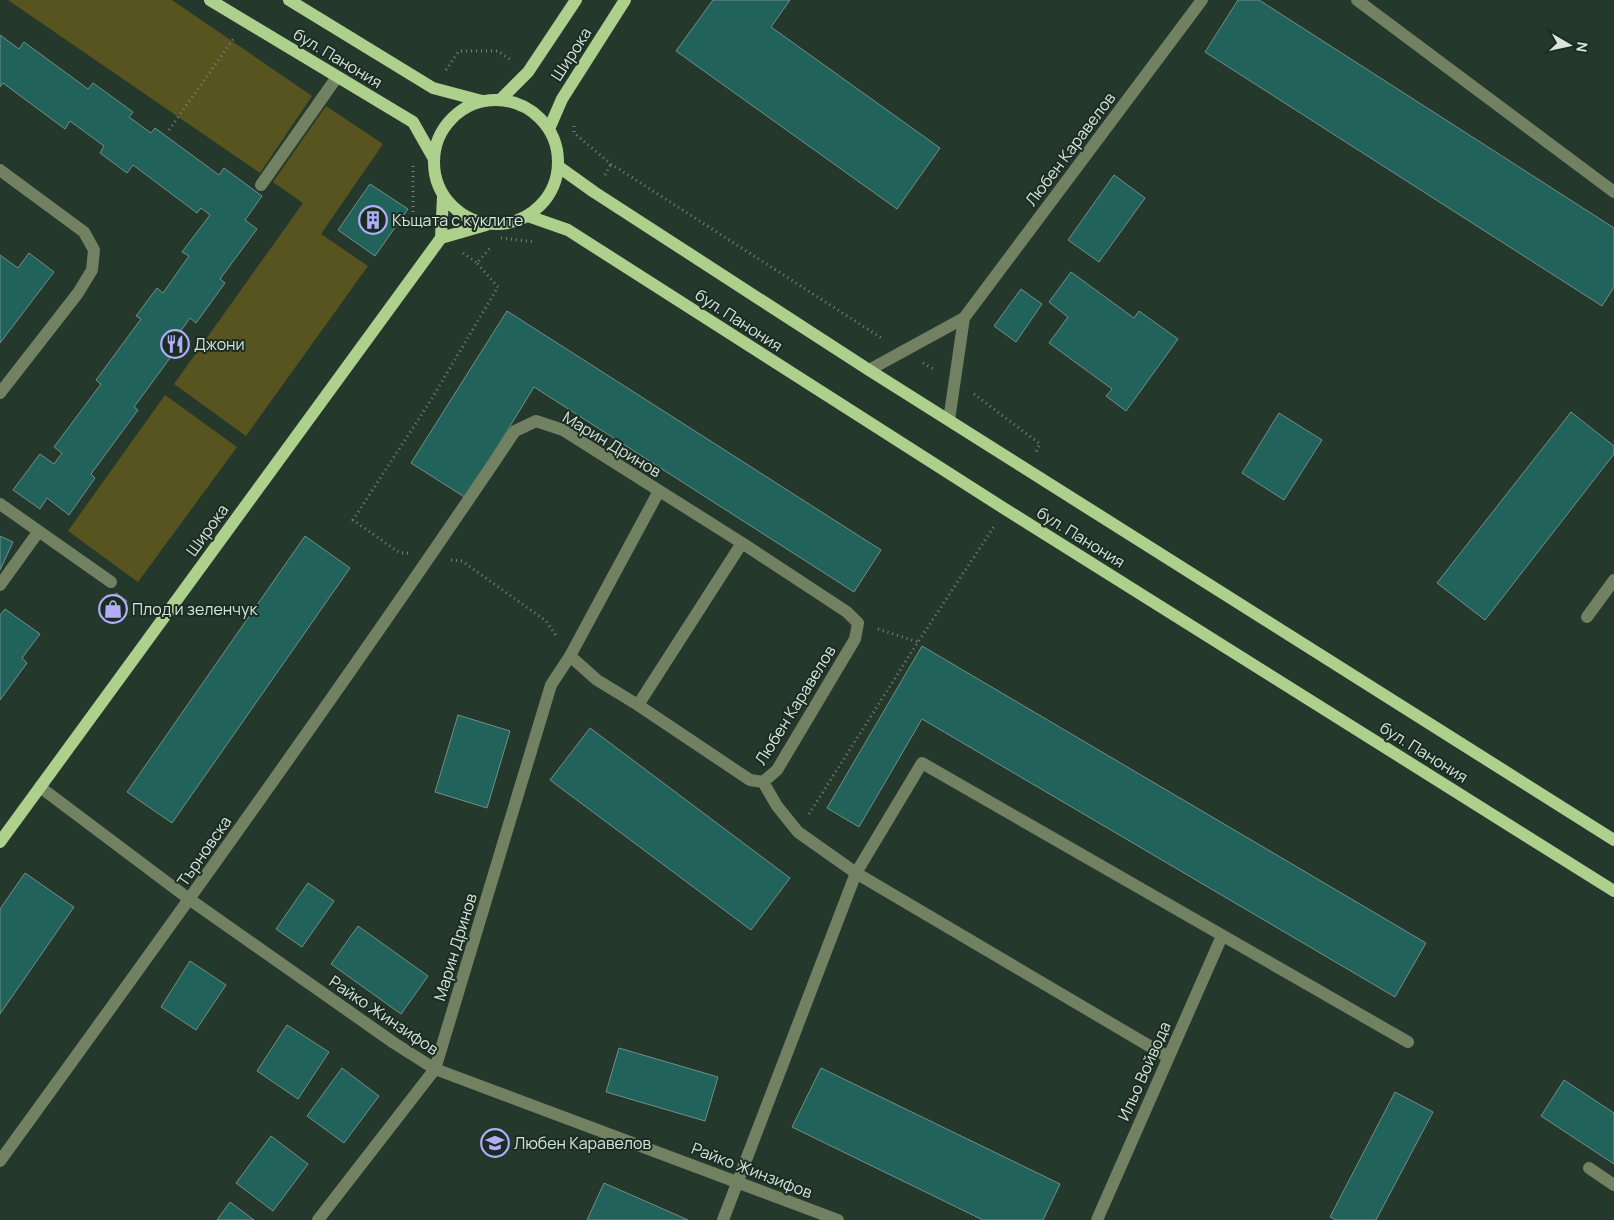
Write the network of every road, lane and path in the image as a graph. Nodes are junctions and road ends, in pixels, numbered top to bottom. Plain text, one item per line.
1 (210, 0) edge
2 (289, 0) edge
3 (576, 0) edge
4 (626, 0) edge
5 (1202, 0) edge
6 (1365, 2) edge
7 (246, 21) junction
8 (528, 72) junction
9 (337, 77) junction
10 (433, 88) junction
11 (562, 99) junction
12 (500, 100) junction
13 (482, 101) junction
14 (549, 128) junction
15 (169, 130) dead end
16 (434, 159) junction
17 (413, 160) dead end
18 (558, 167) junction
19 (0, 170) edge
20 (260, 185) dead end
21 (1614, 192) edge
22 (443, 196) junction
23 (528, 216) junction
24 (488, 225) junction
25 (441, 238) junction
26 (499, 238) dead end
27 (537, 242) dead end
28 (493, 244) dead end
29 (477, 263) junction
30 (964, 318) junction
31 (902, 352) junction
32 (870, 370) junction
33 (955, 380) junction
34 (1, 389) edge
35 (949, 420) junction
36 (1027, 470) junction
37 (659, 491) junction
38 (0, 504) edge
39 (1006, 509) junction
40 (39, 532) junction
41 (742, 543) junction
42 (431, 556) junction
43 (1614, 580) edge
44 (111, 582) dead end
45 (0, 585) edge
46 (1587, 617) dead end
47 (858, 623) junction
48 (918, 642) junction
49 (570, 656) junction
50 (638, 705) junction
51 (763, 782) junction
52 (40, 788) junction
53 (798, 832) junction
54 (1614, 840) edge
55 (0, 842) edge
56 (856, 873) junction
57 (1614, 891) edge
58 (189, 899) junction
59 (1222, 936) junction
60 (1408, 1042) dead end
61 (1168, 1057) junction
62 (435, 1069) junction
63 (0, 1161) edge
64 (1589, 1168) dead end
65 (739, 1182) junction
66 (1614, 1185) edge
67 (318, 1220) edge
68 (724, 1220) edge
69 (838, 1220) edge
70 (1097, 1220) edge

1 - 7 main road, бул. Панония
2 - 10 main road, бул. Панония
3 - 8 main road, Широка
4 - 11 main road, Широка
5 - 30 street, Любен Каравелов
6 - 21 street
7 - 9 main road, бул. Панония
7 - 15 path
8 - 10 path
8 - 12 main road, Широка
9 - 16 main road, бул. Панония
9 - 20 street
10 - 13 main road, бул. Панония
11 - 14 main road, Широка
11 - 31 path
12 - 13 main road, бул. Панония
12 - 14 main road, бул. Панония
13 - 16 main road, бул. Панония
14 - 18 main road, бул. Панония
16 - 22 main road, бул. Панония
17 - 25 path
18 - 23 main road, бул. Панония
18 - 32 main road, бул. Панония
19 - 34 street
22 - 24 main road, бул. Панония
22 - 25 main road
23 - 24 main road, бул. Панония
23 - 39 main road, бул. Панония
24 - 25 main road
25 - 29 path
25 - 52 main road, Широка
26 - 27 path
28 - 29 path
29 - 42 path
30 - 31 street, Любен Каравелов
30 - 33 street, Любен Каравелов
31 - 32 street, Любен Каравелов
31 - 33 path
32 - 35 main road, бул. Панония
33 - 35 street, Любен Каравелов
33 - 36 path
35 - 36 main road, бул. Панония
36 - 54 main road, бул. Панония
37 - 41 street, Марин Дринов
37 - 42 street, Марин Дринов
37 - 49 street, Марин Дринов
38 - 40 street
39 - 48 path
39 - 57 main road, бул. Панония
40 - 44 street
40 - 45 street
41 - 47 street, Марин Дринов
41 - 50 street
42 - 49 path
42 - 58 street, Търновска
43 - 46 street
47 - 48 path
47 - 51 street, Любен Каравелов
48 - 53 path
49 - 50 street
49 - 62 street, Марин Дринов
50 - 51 street
51 - 53 street, Любен Каравелов
52 - 55 main road, Широка
52 - 58 street, Райко Жинзифов
53 - 56 street, Любен Каравелов
56 - 59 street
56 - 61 street, Любен Каравелов
56 - 65 street
58 - 62 street, Райко Жинзифов
58 - 63 street, Търновска
59 - 60 street
59 - 61 street, Ильо Войвода
61 - 70 street, Ильо Войвода
62 - 65 street, Райко Жинзифов
62 - 67 street, Марин Дринов
64 - 66 street
65 - 68 street
65 - 69 street, Райко Жинзифов

